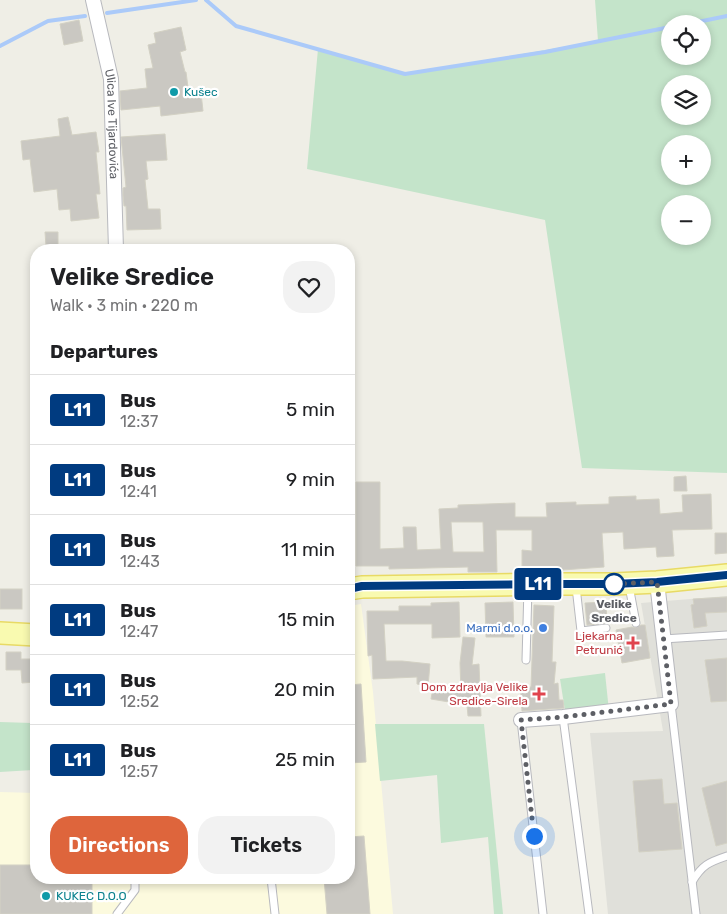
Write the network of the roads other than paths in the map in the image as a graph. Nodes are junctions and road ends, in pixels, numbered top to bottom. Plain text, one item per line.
1 (93, 0) edge
2 (116, 244) edge
3 (727, 575) edge
4 (657, 582) junction
5 (528, 584) junction
6 (576, 584) junction
7 (629, 584) junction
8 (355, 588) edge
9 (636, 623) dead end
10 (606, 628) dead end
11 (0, 633) edge
12 (30, 635) edge
13 (727, 635) edge
14 (663, 639) junction
15 (526, 660) dead end
16 (671, 704) junction
17 (563, 717) junction
18 (521, 720) joint
19 (727, 856) edge
20 (692, 882) junction
21 (136, 884) edge
22 (271, 884) edge
23 (117, 914) edge
24 (275, 914) edge
25 (544, 914) edge
26 (589, 914) edge
27 (696, 914) edge

1 - 2 street, Ulica Ive Tijardovića
3 - 4 main road
4 - 7 main road
4 - 14 street
5 - 6 main road
5 - 8 main road
5 - 15 lane
6 - 7 main road
6 - 10 lane
7 - 9 lane
11 - 12 main road
13 - 14 lane
14 - 16 street
16 - 17 street
16 - 20 lane
17 - 18 street
17 - 26 lane
18 - 25 lane
19 - 20 lane
20 - 27 lane
21 - 23 lane
22 - 24 lane

